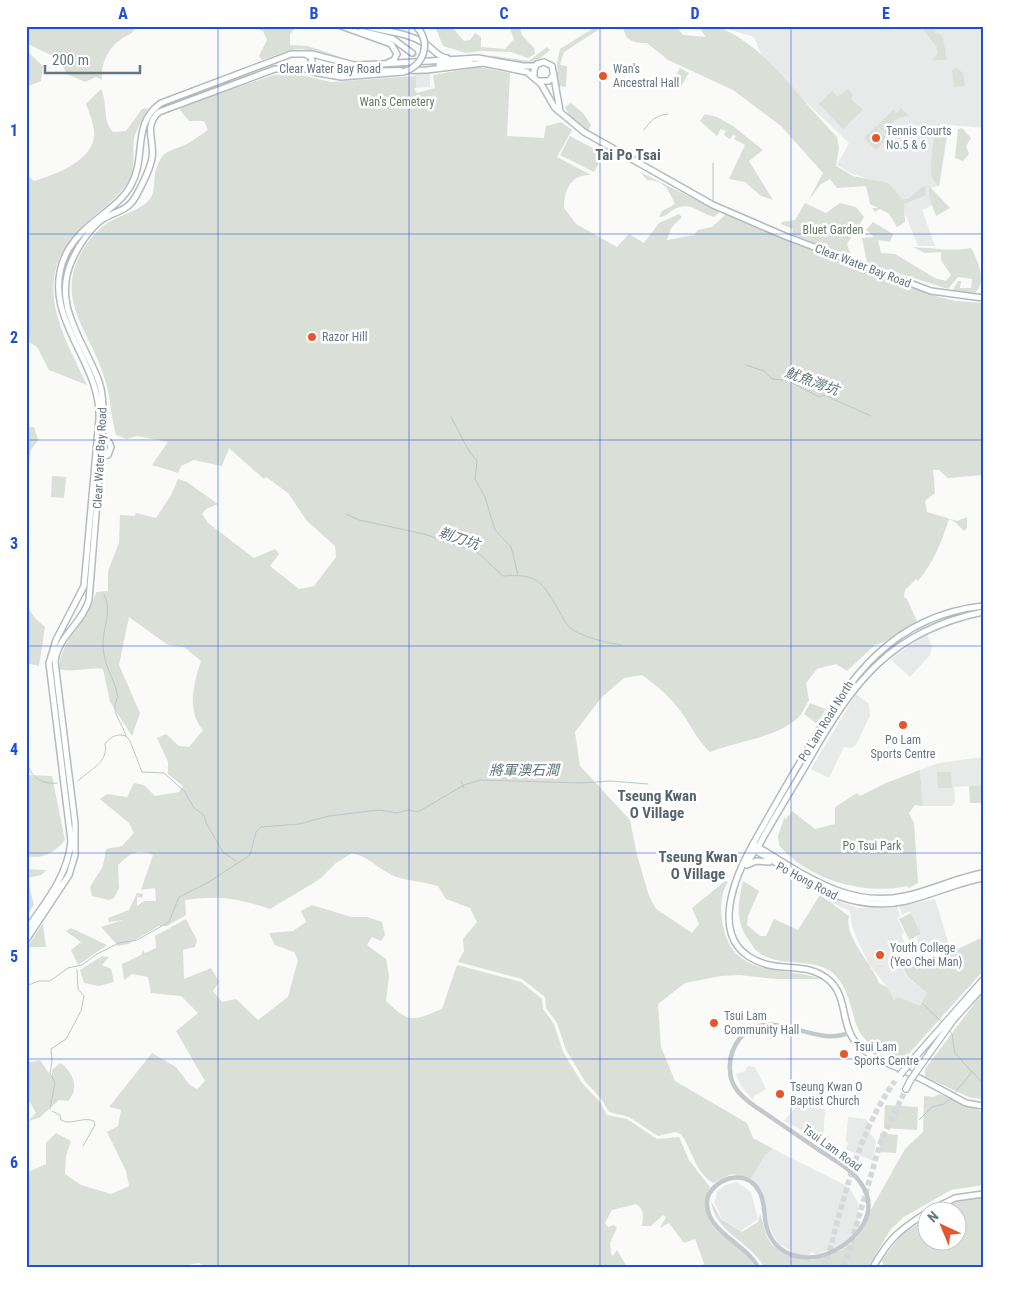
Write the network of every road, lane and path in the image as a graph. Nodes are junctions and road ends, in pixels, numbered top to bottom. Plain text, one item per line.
1 (342, 26) edge
2 (366, 26) edge
3 (416, 26) edge
4 (426, 44) junction
5 (300, 53) junction
6 (412, 53) tunnel mouth
7 (460, 58) junction
8 (402, 63) junction
9 (481, 63) junction
10 (381, 64) junction
11 (438, 65) tunnel mouth
12 (536, 66) junction
13 (306, 69) junction
14 (554, 72) junction
15 (537, 79) junction
16 (560, 111) junction
17 (124, 194) junction
18 (136, 196) junction
19 (983, 298) edge
20 (101, 442) junction
21 (97, 450) junction
22 (101, 457) junction
23 (89, 600) junction
24 (78, 602) junction
25 (983, 606) edge
26 (983, 612) edge
27 (754, 848) junction
28 (747, 865) junction
29 (776, 866) junction
30 (741, 871) junction
31 (983, 873) edge
32 (983, 878) edge
33 (26, 930) edge
34 (26, 940) edge
35 (983, 980) edge
36 (983, 987) edge
37 (972, 994) junction
38 (850, 1032) junction
39 (896, 1081) tunnel mouth
40 (906, 1088) tunnel mouth
41 (982, 1106) edge
42 (983, 1194) edge
43 (951, 1200) edge
44 (916, 1220) edge
45 (758, 1267) edge
46 (873, 1267) edge

1 - 6 main road
1 - 10 main road
2 - 4 main road
3 - 13 main road, bridge
4 - 7 main road
4 - 8 main road
5 - 10 main road, Clear Water Bay Road
5 - 13 main road
5 - 17 main road, Clear Water Bay Road
7 - 8 main road, Clear Water Bay Road
7 - 12 main road, Clear Water Bay Road
8 - 10 main road, Clear Water Bay Road
9 - 11 main road
9 - 13 main road, Clear Water Bay Road
9 - 15 main road, Clear Water Bay Road
12 - 14 main road, Clear Water Bay Road
12 - 15 main road
13 - 18 main road, Clear Water Bay Road
14 - 15 main road
14 - 16 main road
15 - 16 main road, Clear Water Bay Road
16 - 19 main road, Clear Water Bay Road
17 - 18 main road
17 - 21 main road, Clear Water Bay Road
18 - 20 main road, Clear Water Bay Road
20 - 21 main road
20 - 22 main road, Clear Water Bay Road
20 - 22 main road
21 - 24 main road, Clear Water Bay Road
22 - 23 main road, Clear Water Bay Road
23 - 24 main road
23 - 34 main road, Clear Water Bay Road
24 - 33 main road, Clear Water Bay Road
25 - 27 main road, Po Lam Road North
26 - 27 main road, Po Lam Road North
27 - 28 main road, Po Lam Road North
27 - 29 main road, Po Hong Road
27 - 30 main road, Po Lam Road North
27 - 31 main road, Po Hong Road
28 - 29 main road
28 - 30 main road, Po Lam Road North
29 - 32 main road, Po Hong Road
30 - 38 main road, Po Lam Road North
35 - 37 highway
36 - 37 highway
37 - 39 highway, bridge
37 - 40 highway, bridge
38 - 41 main road, Po Lam Road North
38 - 45 street, Tsui Lam Road
42 - 43 main road
44 - 46 main road

